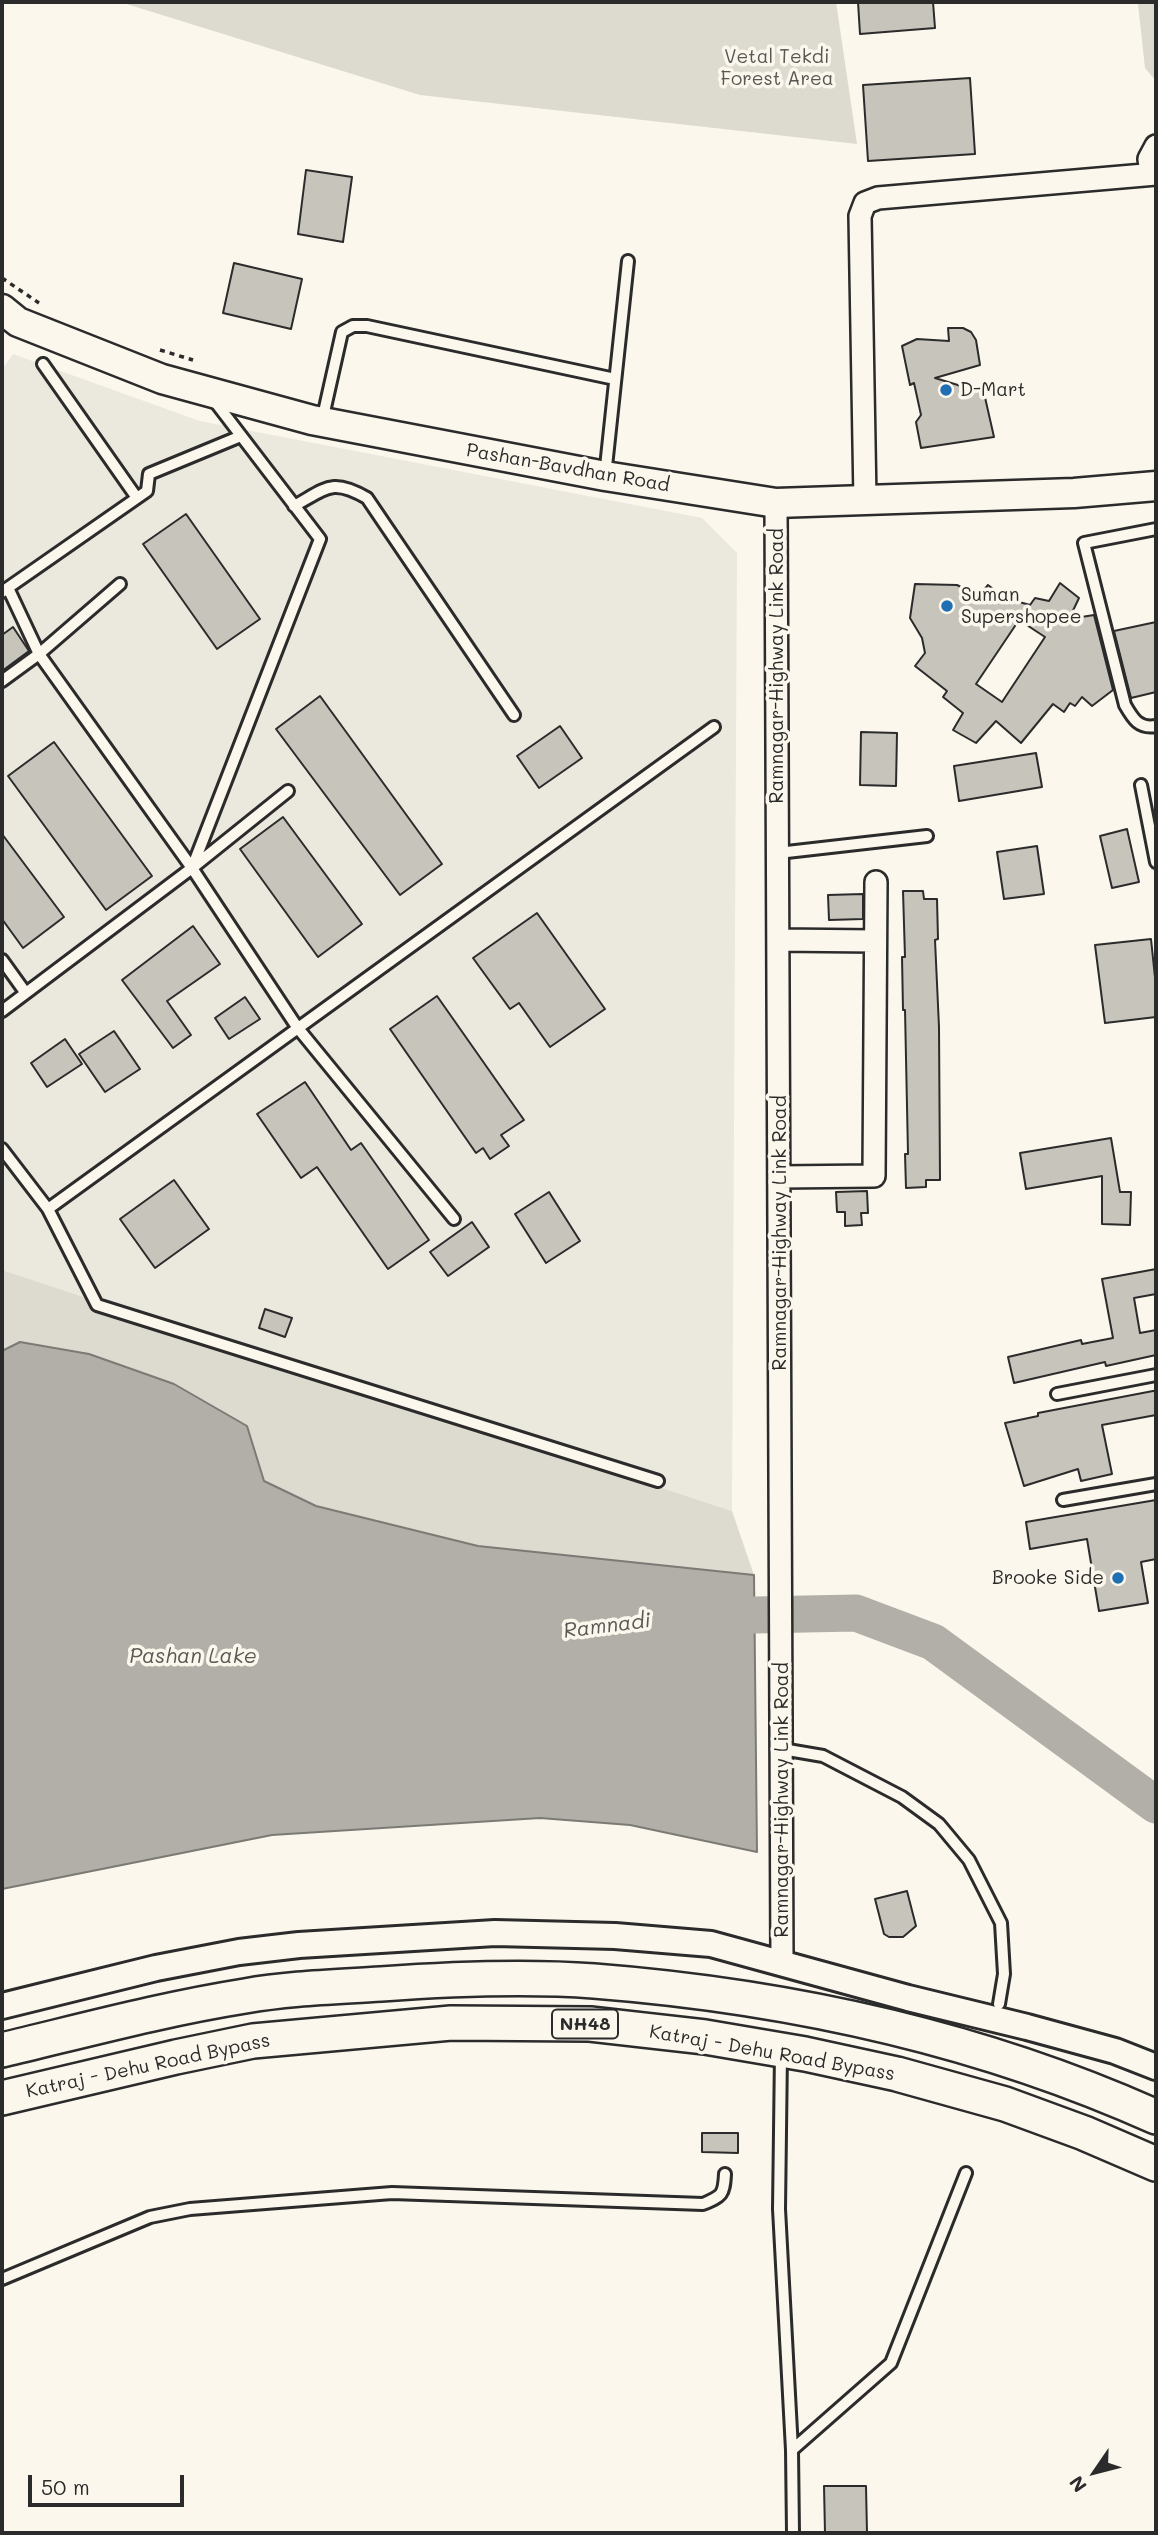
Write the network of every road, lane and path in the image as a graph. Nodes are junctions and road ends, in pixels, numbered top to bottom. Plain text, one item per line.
1 (1156, 146) edge
2 (1153, 174) edge
3 (628, 261) dead end
4 (2, 278) edge
5 (42, 304) dead end
6 (2, 309) edge
7 (153, 348) dead end
8 (43, 364) dead end
9 (205, 377) junction
10 (615, 379) junction
11 (322, 422) junction
12 (241, 436) junction
13 (605, 476) junction
14 (1156, 486) edge
15 (137, 498) junction
16 (864, 500) junction
17 (776, 503) junction
18 (295, 506) junction
19 (1156, 529) edge
20 (120, 584) dead end
21 (5, 590) edge
22 (39, 654) junction
23 (2, 681) edge
24 (514, 715) dead end
25 (1156, 726) edge
26 (713, 727) dead end
27 (1141, 785) dead end
28 (288, 791) dead end
29 (927, 836) dead end
30 (778, 853) junction
31 (1156, 862) edge
32 (192, 868) junction
33 (876, 883) dead end
34 (778, 940) junction
35 (875, 941) junction
36 (2, 960) edge
37 (25, 992) junction
38 (2, 1011) edge
39 (297, 1027) junction
40 (2, 1149) edge
41 (780, 1177) junction
42 (48, 1209) junction
43 (454, 1219) dead end
44 (1156, 1376) edge
45 (1057, 1394) dead end
46 (658, 1481) dead end
47 (1156, 1485) edge
48 (1063, 1500) dead end
49 (782, 1749) junction
50 (782, 1963) junction
51 (999, 2004) dead end
52 (2, 2006) edge
53 (2, 2049) edge
54 (781, 2050) junction
55 (1156, 2067) edge
56 (2, 2098) edge
57 (1156, 2117) edge
58 (1156, 2164) edge
59 (965, 2173) dead end
60 (725, 2174) dead end
61 (2, 2279) edge
62 (792, 2450) junction
63 (793, 2533) edge

1 - 2 street
2 - 16 street
3 - 10 lane
4 - 5 path
6 - 9 main road, Pashan-Bavdhan Road
7 - 9 path
8 - 15 lane
9 - 11 main road, Pashan-Bavdhan Road
9 - 12 lane
10 - 11 lane
10 - 13 lane
11 - 13 main road, Pashan-Bavdhan Road
12 - 15 lane
12 - 18 lane
13 - 17 main road, Pashan-Bavdhan Road
14 - 16 main road, Pashan-Bavdhan Road
15 - 21 lane
16 - 17 main road, Pashan-Bavdhan Road
17 - 30 street, Ramnagar-Highway Link Road
18 - 24 lane
18 - 32 lane
19 - 25 lane
20 - 22 lane
21 - 22 lane
22 - 23 lane
22 - 32 lane
26 - 39 lane
27 - 31 lane
28 - 32 lane
29 - 30 lane
30 - 34 street, Ramnagar-Highway Link Road
32 - 37 lane
32 - 39 lane
33 - 35 street
34 - 35 street
34 - 41 street, Ramnagar-Highway Link Road
35 - 41 street
36 - 37 lane
37 - 38 lane
39 - 42 lane
39 - 43 lane
40 - 42 lane
41 - 49 street, Ramnagar-Highway Link Road
42 - 46 lane
44 - 45 lane
47 - 48 lane
49 - 50 street, Ramnagar-Highway Link Road
49 - 51 lane
50 - 52 street
50 - 55 street
53 - 57 highway, NH48
54 - 56 highway, Katraj - Dehu Road Bypass / NH48
54 - 58 highway, Katraj - Dehu Road Bypass / NH48
54 - 62 lane
59 - 62 lane
60 - 61 lane
62 - 63 lane

